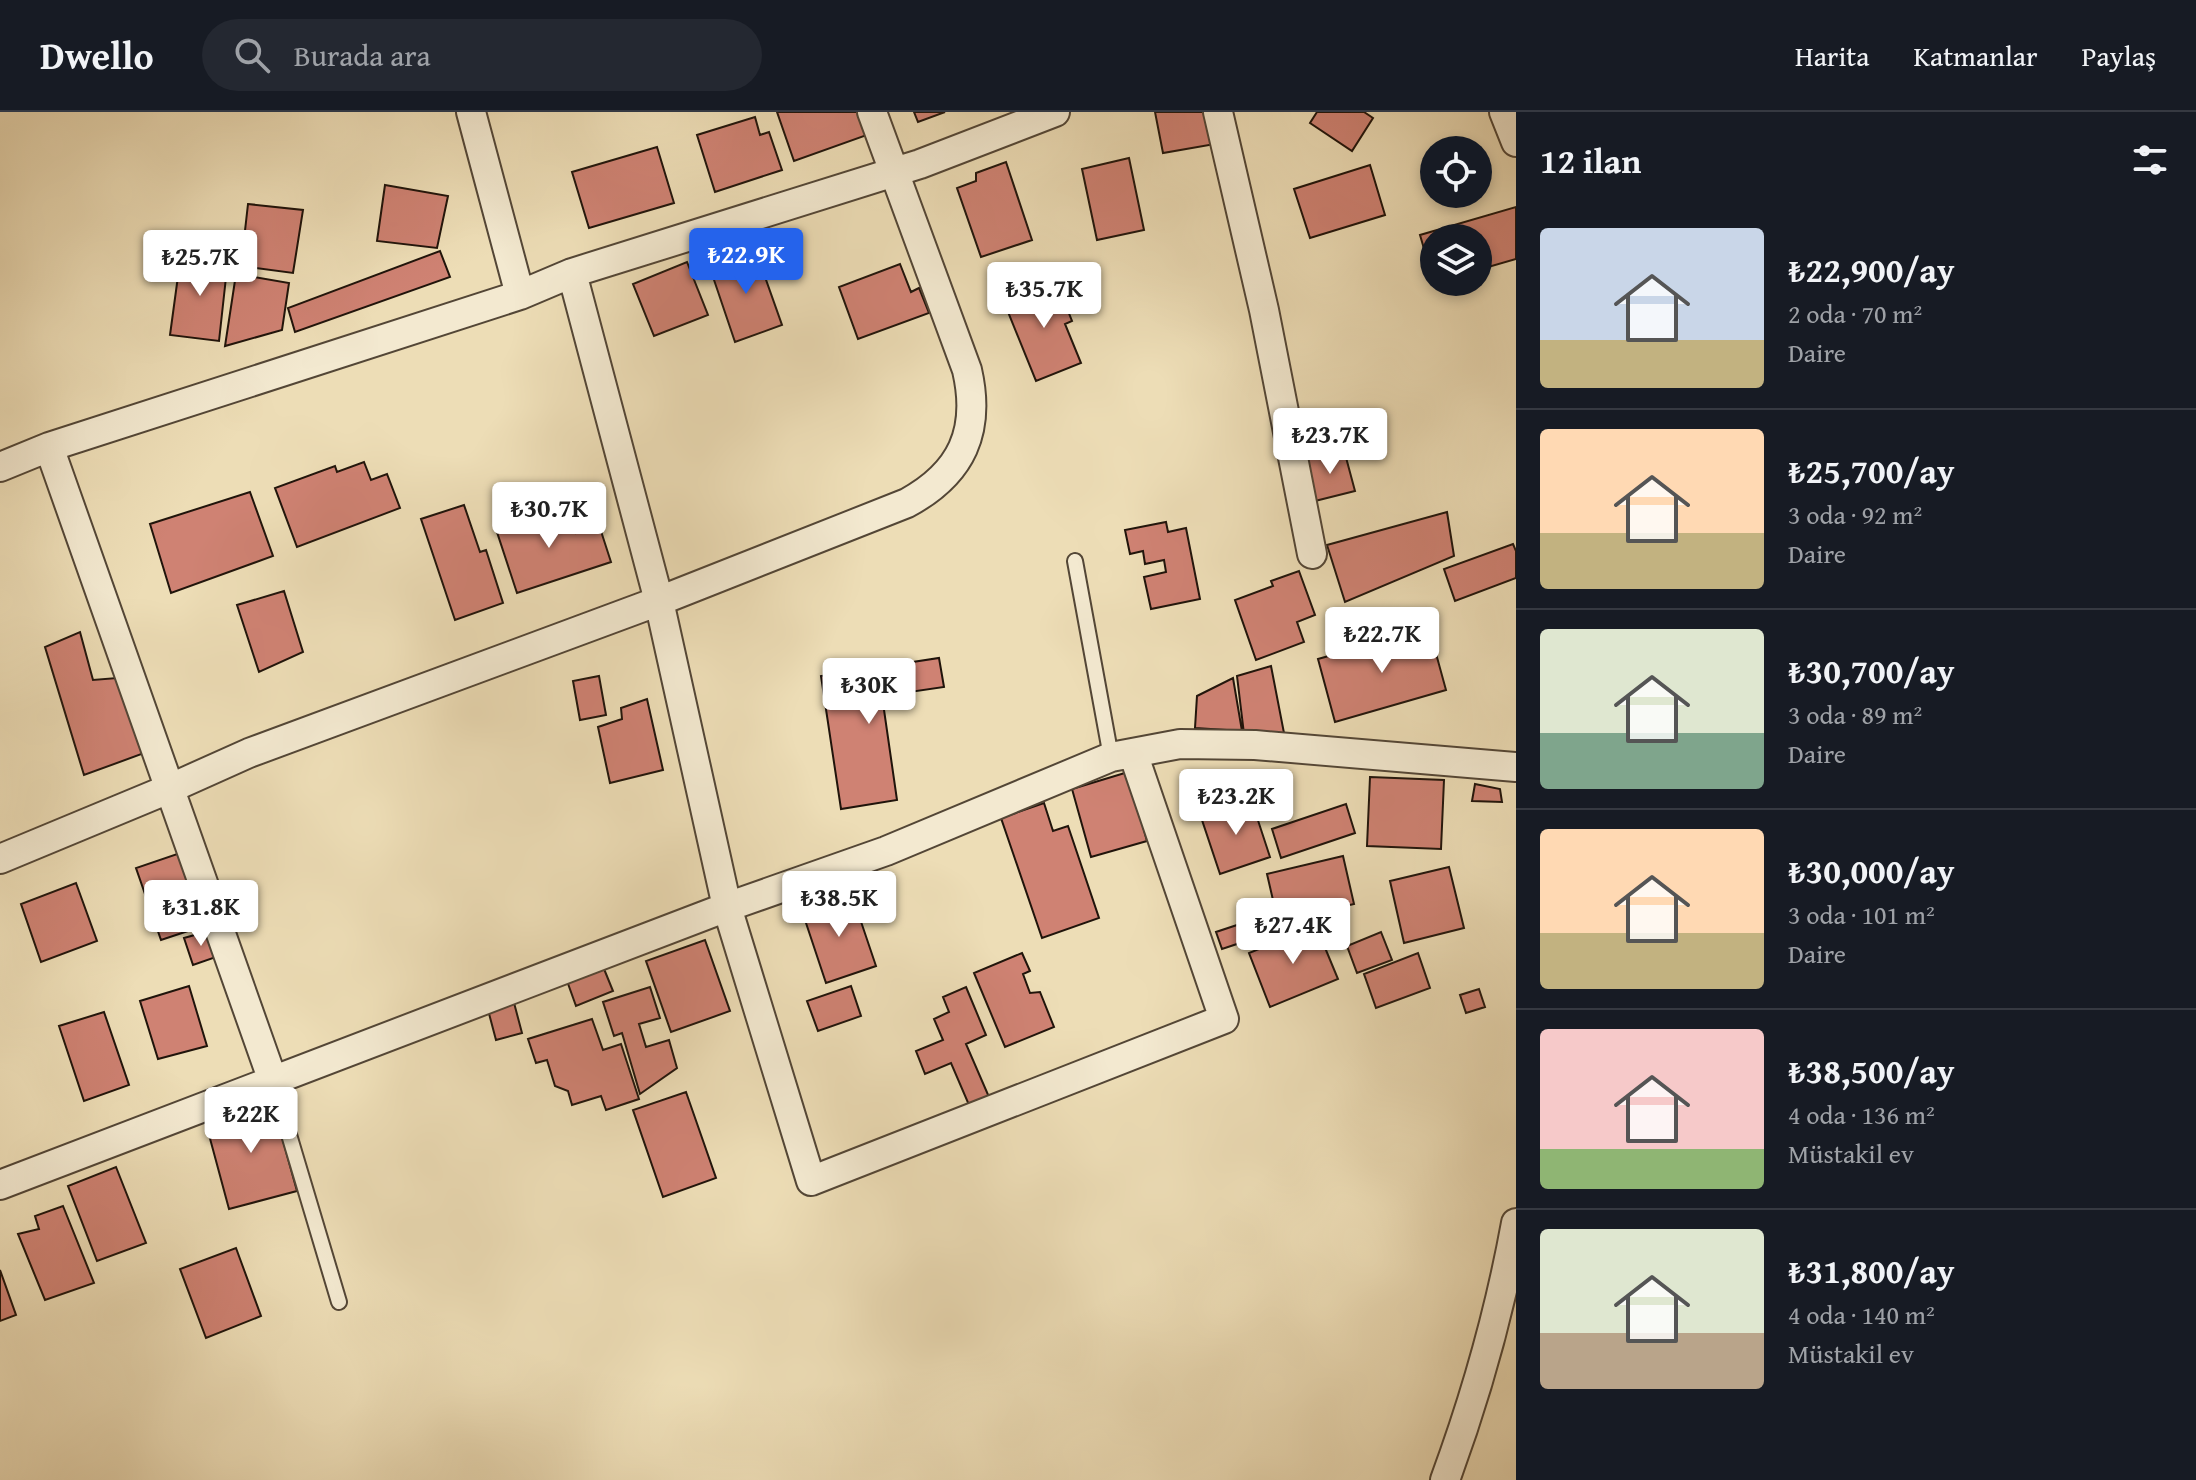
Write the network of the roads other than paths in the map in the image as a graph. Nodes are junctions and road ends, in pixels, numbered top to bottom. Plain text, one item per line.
1 (471, 112) edge
2 (872, 112) edge
3 (1055, 112) edge
4 (1218, 112) edge
5 (1504, 112) edge
6 (1516, 142) edge
7 (895, 172) junction
8 (572, 273) junction
9 (520, 295) junction
10 (49, 447) junction
11 (0, 467) edge
12 (1312, 554) dead end
13 (1075, 561) dead end
14 (659, 601) junction
15 (1122, 755) junction
16 (1516, 767) edge
17 (171, 788) junction
18 (0, 859) edge
19 (727, 907) junction
20 (273, 1081) junction
21 (0, 1185) edge
22 (1516, 1223) edge
23 (1511, 1274) edge
24 (339, 1302) dead end
25 (1445, 1480) edge

1 - 9 street
2 - 7 street
3 - 7 street
4 - 12 street
5 - 6 street
7 - 8 street
7 - 14 street
8 - 9 street
8 - 14 street
9 - 10 street
10 - 11 street
10 - 17 street
13 - 15 lane
14 - 17 street
14 - 19 street
15 - 16 street
15 - 19 street
15 - 19 street
17 - 18 street
17 - 20 street
19 - 20 street
20 - 21 street
20 - 24 lane
22 - 23 street
23 - 25 street

